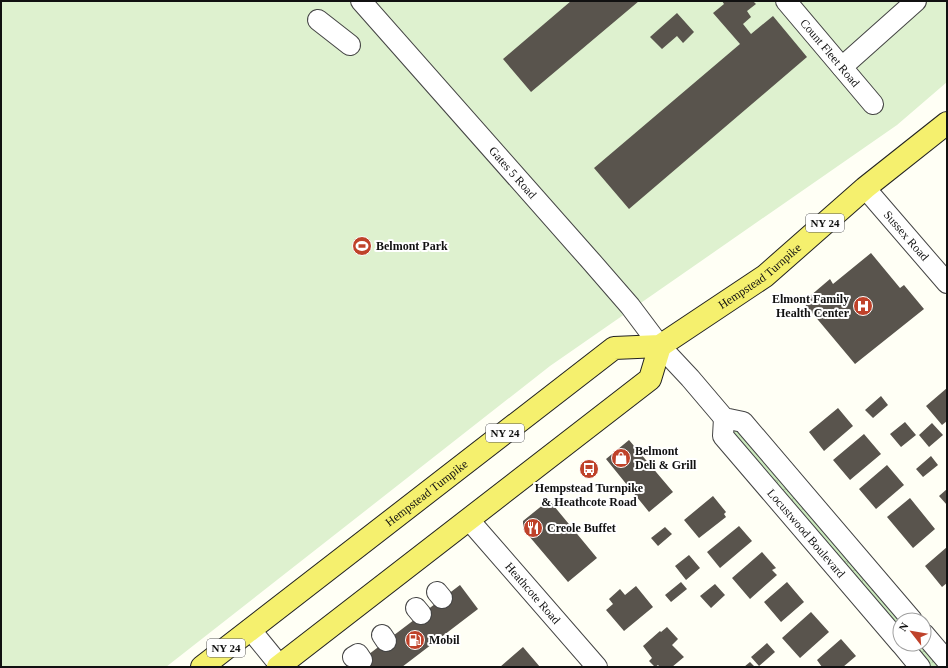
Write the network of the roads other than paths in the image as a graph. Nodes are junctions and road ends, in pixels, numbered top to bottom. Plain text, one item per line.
1 (361, 1) edge
2 (786, 1) edge
3 (916, 1) edge
4 (318, 20) dead end
5 (350, 45) dead end
6 (842, 67) junction
7 (873, 104) dead end
8 (947, 123) edge
9 (865, 188) junction
10 (947, 283) edge
11 (660, 346) junction
12 (724, 418) junction
13 (469, 520) junction
14 (905, 612) edge
15 (892, 619) edge
16 (250, 629) junction
17 (930, 652) edge
18 (947, 661) edge
19 (279, 666) edge
20 (202, 667) edge
21 (597, 667) edge

1 - 11 street, Gates 5 Road
2 - 6 street, Count Fleet Road
3 - 6 street
4 - 5 street
6 - 7 street, Count Fleet Road
8 - 9 main road, Hempstead Turnpike / NY 24
9 - 10 street, Sussex Road
9 - 11 main road, Hempstead Turnpike / NY 24
11 - 12 street
11 - 13 main road
11 - 16 main road, Hempstead Turnpike / NY 24
12 - 14 street, Locustwood Boulevard
12 - 15 street, Locustwood Boulevard
13 - 19 main road
13 - 21 street, Heathcote Road
16 - 19 street
16 - 20 main road, Hempstead Turnpike / NY 24
17 - 18 street, Locustwood Boulevard

